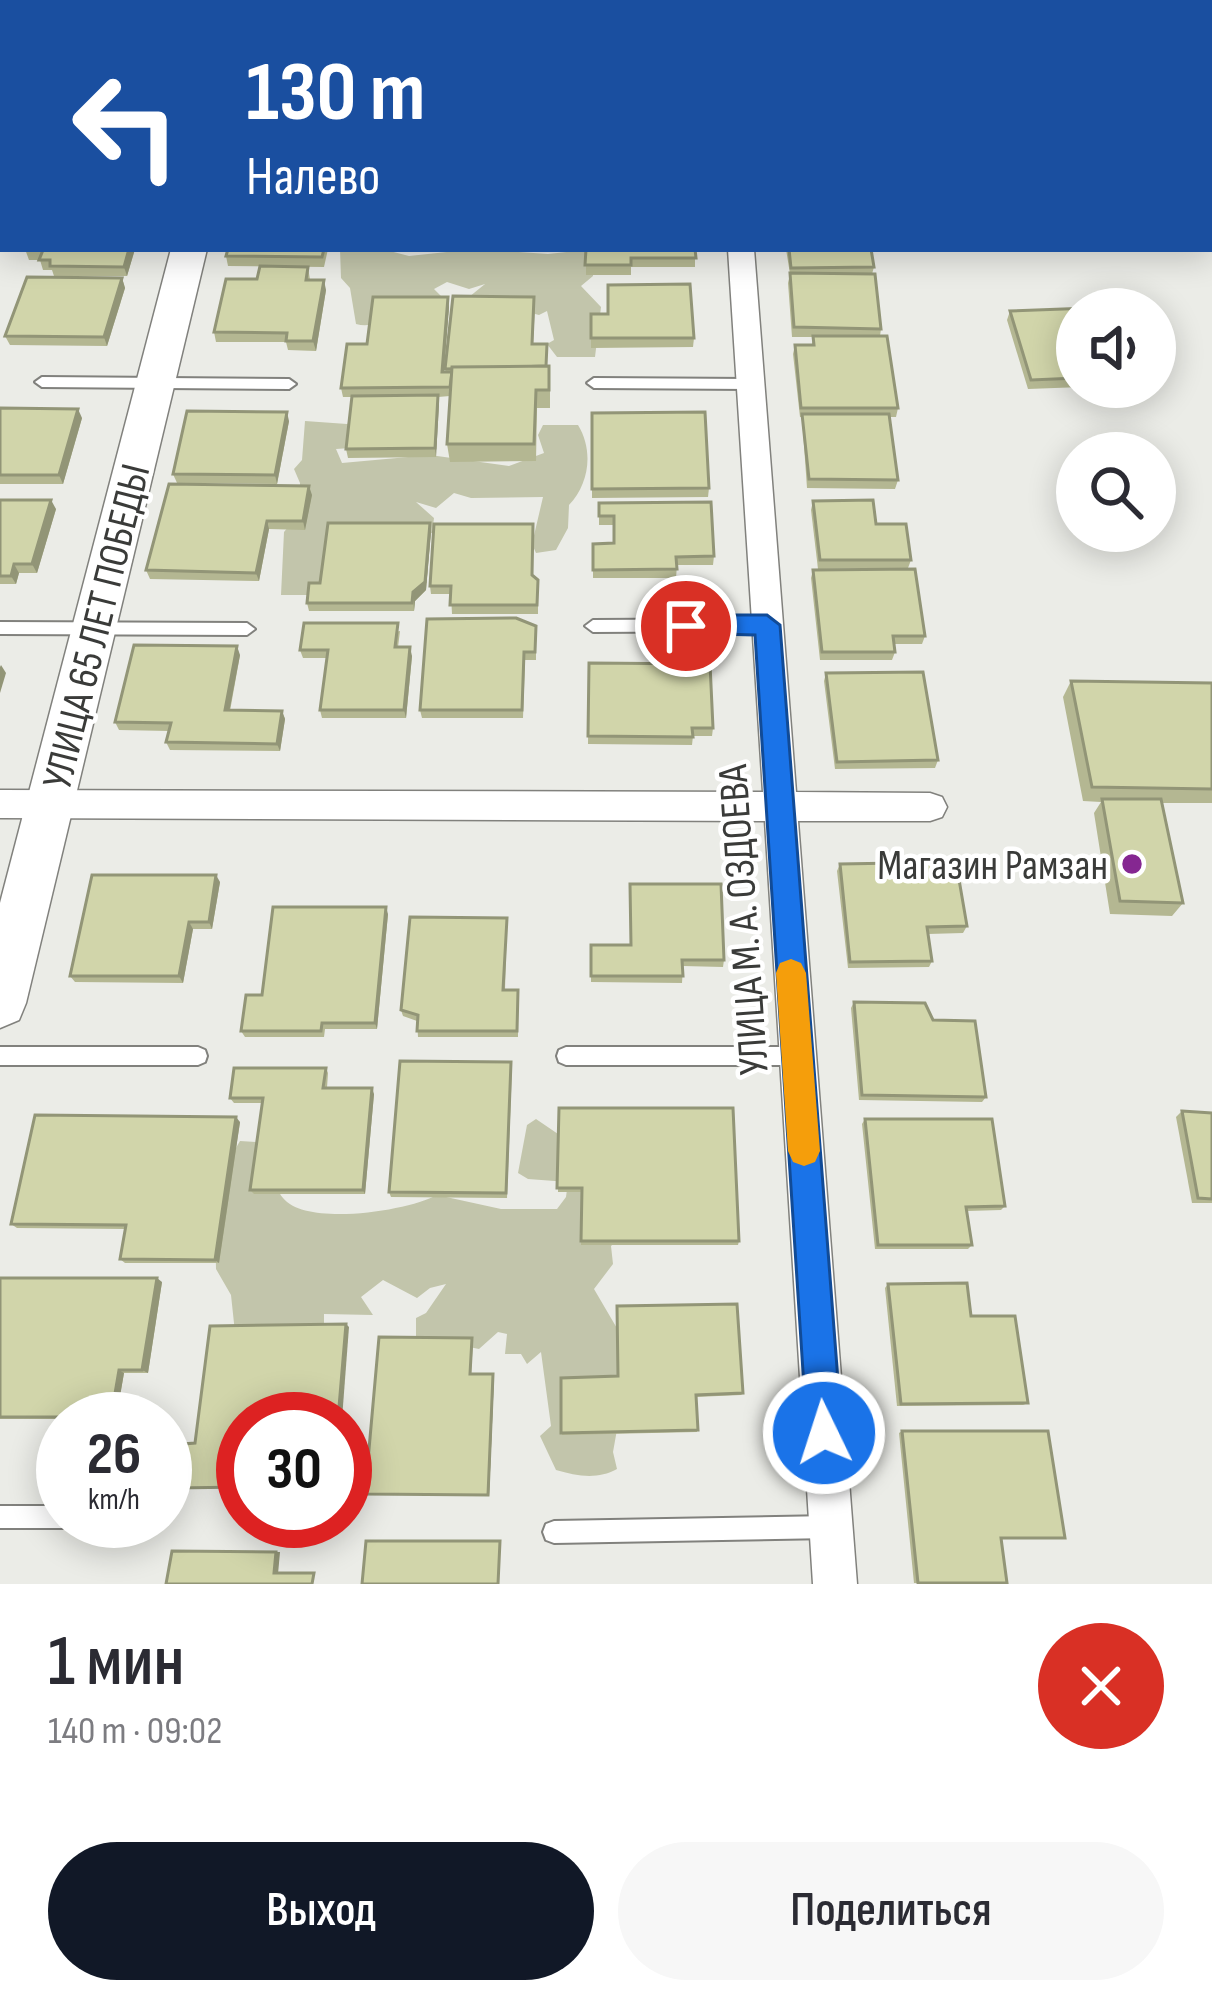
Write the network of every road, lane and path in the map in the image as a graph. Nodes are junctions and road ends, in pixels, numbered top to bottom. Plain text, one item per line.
1 (188, 252) edge
2 (741, 252) edge
3 (42, 382) dead end
4 (156, 383) junction
5 (594, 383) dead end
6 (751, 384) junction
7 (289, 385) dead end
8 (767, 625) junction
9 (592, 626) dead end
10 (94, 627) junction
11 (0, 628) edge
12 (247, 629) dead end
13 (0, 804) edge
14 (50, 804) junction
15 (777, 807) junction
16 (930, 807) dead end
17 (0, 1003) edge
18 (0, 1055) edge
19 (198, 1055) dead end
20 (566, 1056) dead end
21 (797, 1056) junction
22 (0, 1517) edge
23 (36, 1517) edge
24 (831, 1527) junction
25 (554, 1532) dead end
26 (835, 1584) edge

1 - 4 street, УЛИЦА 65 ЛЕТ ПОБЕДЫ
2 - 6 street, УЛИЦА М. А. ОЗДОЕВА
3 - 4 lane
4 - 7 lane
4 - 10 street, УЛИЦА 65 ЛЕТ ПОБЕДЫ
5 - 6 lane
6 - 8 street, УЛИЦА М. А. ОЗДОЕВА
8 - 9 lane
8 - 15 street, УЛИЦА М. А. ОЗДОЕВА
10 - 11 lane
10 - 12 lane
10 - 14 street, УЛИЦА 65 ЛЕТ ПОБЕДЫ
13 - 14 street
14 - 15 street
14 - 17 street, УЛИЦА 65 ЛЕТ ПОБЕДЫ
15 - 16 street
15 - 21 street, УЛИЦА М. А. ОЗДОЕВА
18 - 19 lane
20 - 21 lane
21 - 24 street, УЛИЦА М. А. ОЗДОЕВА
22 - 23 lane
24 - 25 lane
24 - 26 street, УЛИЦА М. А. ОЗДОЕВА

